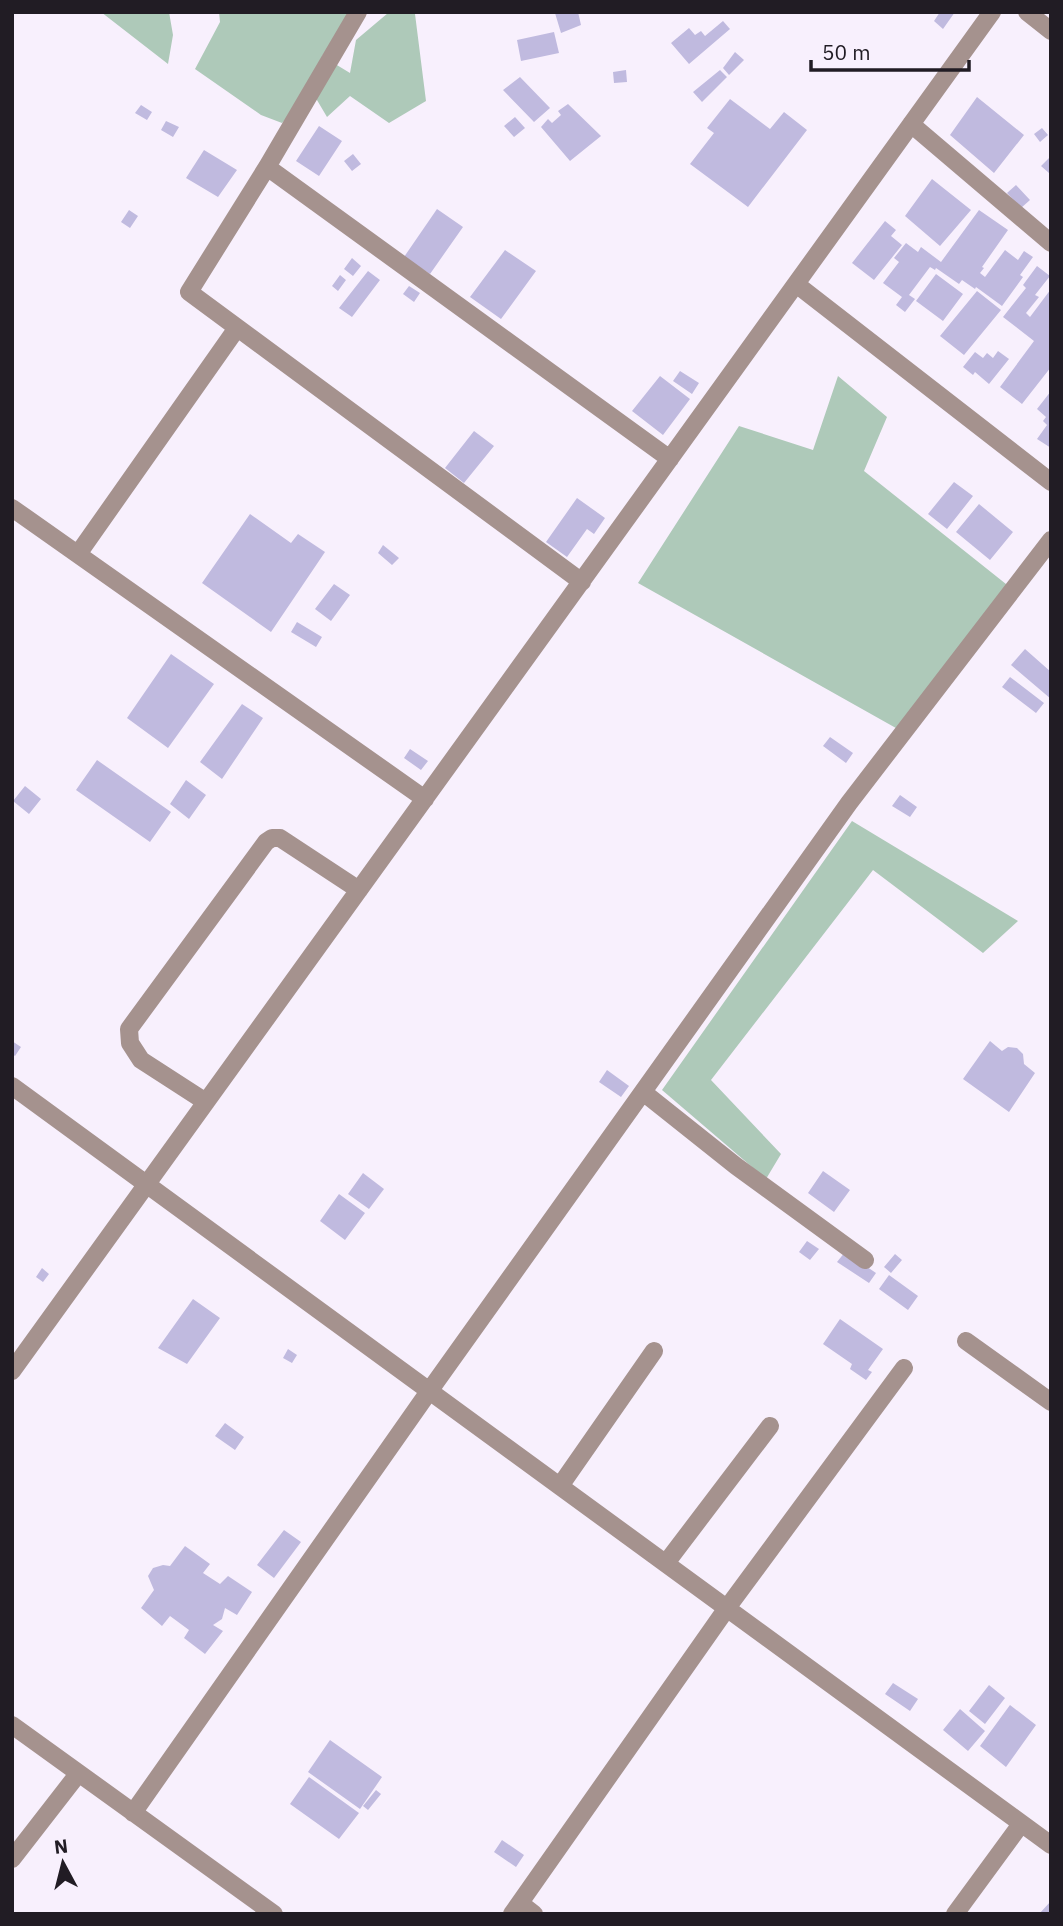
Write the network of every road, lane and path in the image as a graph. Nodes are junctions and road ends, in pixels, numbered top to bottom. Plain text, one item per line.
1 (358, 12) edge
2 (992, 12) edge
3 (1027, 12) edge
4 (1051, 30) edge
5 (911, 124) junction
6 (267, 167) junction
7 (1051, 243) edge
8 (796, 284) junction
9 (237, 328) junction
10 (670, 459) junction
11 (1051, 482) edge
12 (12, 508) edge
13 (1051, 540) edge
14 (78, 554) junction
15 (582, 582) junction
16 (425, 799) junction
17 (359, 890) junction
18 (12, 1086) edge
19 (643, 1092) junction
20 (206, 1102) junction
21 (148, 1183) junction
22 (865, 1260) dead end
23 (966, 1342) dead end
24 (654, 1351) dead end
25 (904, 1368) dead end
26 (12, 1371) edge
27 (430, 1390) junction
28 (1051, 1402) edge
29 (770, 1426) dead end
30 (560, 1486) junction
31 (666, 1563) junction
32 (727, 1608) junction
33 (12, 1725) edge
34 (78, 1773) junction
35 (133, 1813) junction
36 (1021, 1824) junction
37 (1051, 1845) edge
38 (12, 1859) edge
39 (522, 1910) edge
40 (274, 1914) edge
41 (955, 1914) edge

1 - 6 street
2 - 5 street
3 - 4 street
5 - 7 street
5 - 8 street
6 - 9 street
6 - 10 street
8 - 10 street
8 - 11 street
9 - 14 street
9 - 15 street
10 - 15 street
12 - 14 street
13 - 19 street
14 - 16 street
15 - 16 street
16 - 17 street
17 - 20 street
17 - 20 street
18 - 21 street
19 - 22 street
19 - 27 street
20 - 21 street
21 - 26 street
21 - 27 street
23 - 28 street
24 - 30 street
25 - 32 street
27 - 30 street
27 - 35 street
29 - 31 street
30 - 31 street
31 - 32 street
32 - 36 street
32 - 39 street
33 - 34 street
34 - 35 street
34 - 38 street
35 - 40 street
36 - 37 street
36 - 41 street

